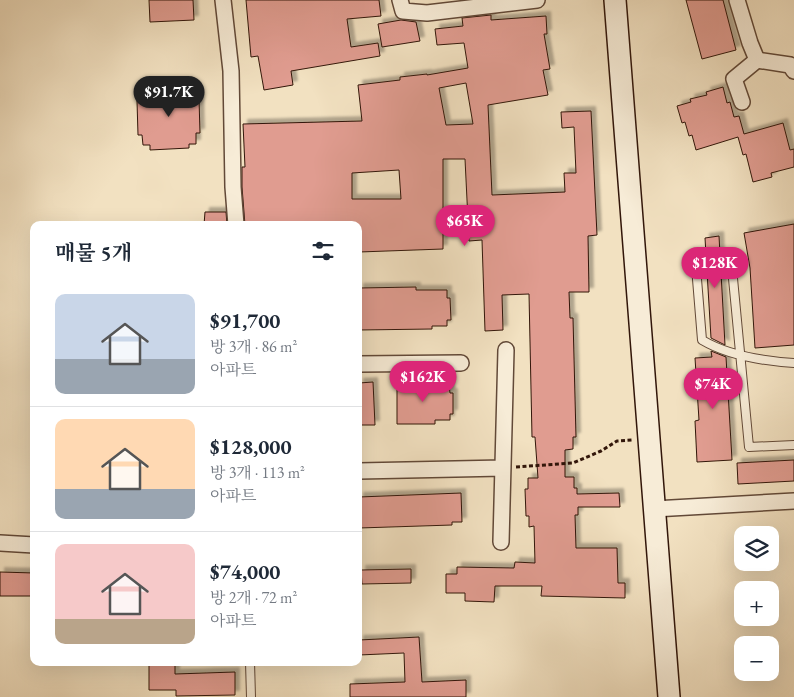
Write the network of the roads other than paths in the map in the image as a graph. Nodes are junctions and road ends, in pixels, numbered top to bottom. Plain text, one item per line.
1 (223, 0) edge
2 (400, 0) edge
3 (537, 0) edge
4 (615, 0) edge
5 (737, 0) edge
6 (757, 60) junction
7 (794, 71) edge
8 (742, 102) dead end
9 (236, 221) edge
10 (696, 267) dead end
11 (732, 268) dead end
12 (506, 350) dead end
13 (741, 356) junction
14 (461, 363) dead end
15 (794, 363) edge
16 (362, 364) edge
17 (794, 445) edge
18 (503, 468) junction
19 (362, 471) edge
20 (794, 501) edge
21 (654, 509) junction
22 (501, 542) dead end
23 (0, 543) edge
24 (30, 545) edge
25 (250, 666) edge
26 (251, 697) edge
27 (669, 697) edge

1 - 9 street
2 - 3 street
4 - 21 street
5 - 6 street
6 - 7 street
6 - 8 street
10 - 13 lane
11 - 13 lane
12 - 18 street
13 - 15 lane
13 - 17 lane
14 - 16 street
18 - 19 street
18 - 22 street
20 - 21 street
21 - 27 street
23 - 24 street
25 - 26 lane

